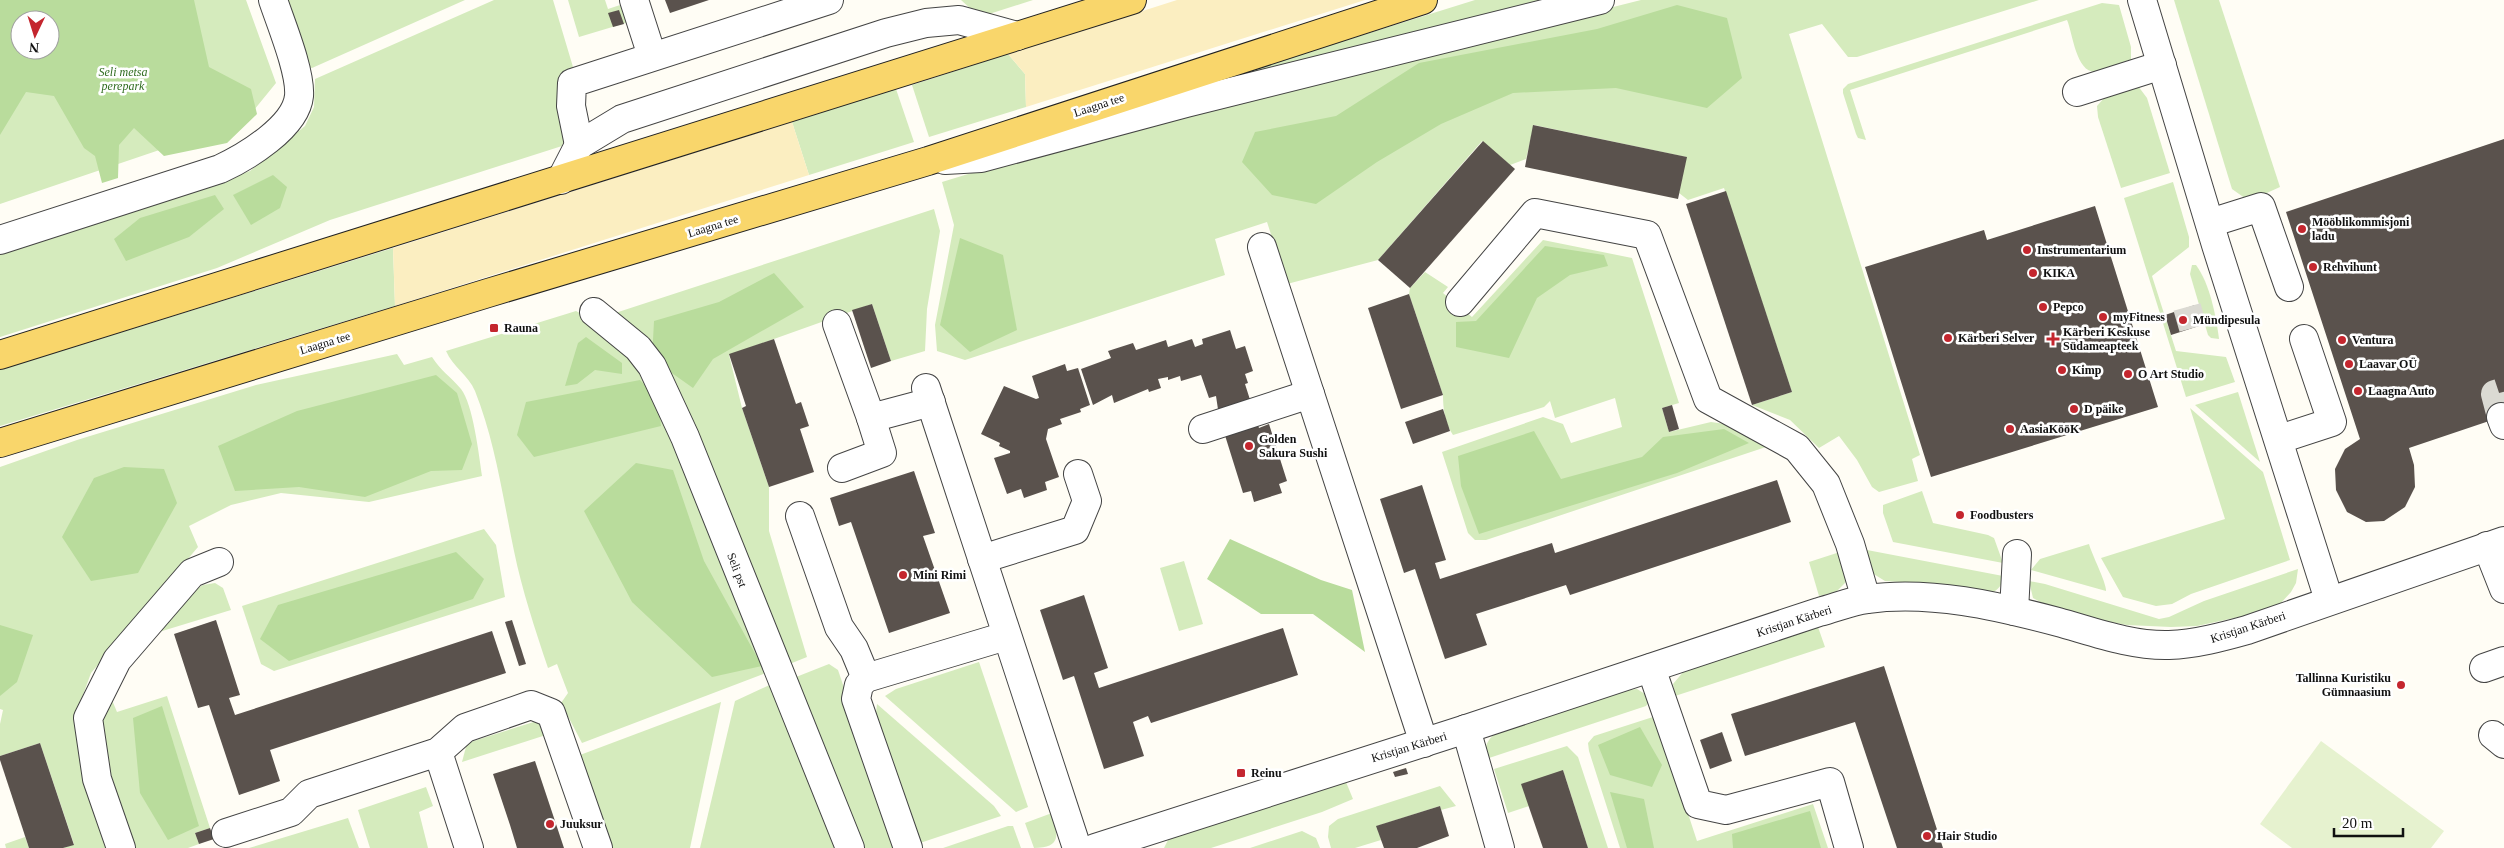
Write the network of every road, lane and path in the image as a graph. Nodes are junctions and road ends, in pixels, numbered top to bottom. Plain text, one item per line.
1 (273, 0) edge
2 (634, 0) edge
3 (829, 0) edge
4 (1132, 0) edge
5 (1423, 0) edge
6 (1600, 0) edge
7 (2142, 0) edge
8 (1113, 5) edge
9 (953, 10) edge
10 (1017, 36) junction
11 (652, 56) junction
12 (2162, 65) junction
13 (2077, 92) dead end
14 (579, 145) junction
15 (928, 161) junction
16 (561, 180) junction
17 (2210, 223) junction
18 (0, 240) edge
19 (1262, 247) dead end
20 (2289, 286) dead end
21 (1460, 302) dead end
22 (594, 312) dead end
23 (838, 324) dead end
24 (2304, 339) dead end
25 (0, 355) edge
26 (1310, 394) junction
27 (871, 418) junction
28 (1203, 429) dead end
29 (2280, 439) junction
30 (0, 443) edge
31 (842, 468) dead end
32 (1078, 474) dead end
33 (800, 516) dead end
34 (2495, 544) edge
35 (2017, 554) dead end
36 (982, 559) junction
37 (219, 562) dead end
38 (2504, 589) edge
39 (1866, 599) junction
40 (2329, 600) junction
41 (2014, 611) junction
42 (1006, 636) junction
43 (1651, 668) junction
44 (866, 678) junction
45 (1466, 729) junction
46 (1424, 742) junction
47 (438, 752) junction
48 (226, 833) dead end
49 (1142, 841) edge
50 (121, 848) edge
51 (469, 848) edge
52 (598, 848) edge
53 (850, 848) edge
54 (908, 848) edge
55 (1077, 848) edge
56 (1095, 848) edge
57 (1500, 848) edge
58 (1848, 848) edge

1 - 18 street
2 - 11 street
3 - 11 street
4 - 8 main road
5 - 15 main road, Laagna tee
6 - 15 street
7 - 12 street
8 - 10 main road
9 - 10 street
9 - 14 street
10 - 16 main road
11 - 14 street
12 - 13 street
12 - 17 street
14 - 16 street
15 - 30 main road, Laagna tee
16 - 25 main road
17 - 20 street
17 - 29 street
19 - 26 street
21 - 39 street
22 - 53 street, Seli pst
23 - 27 street
24 - 29 street
26 - 28 street
26 - 46 street
27 - 31 street
27 - 36 street
29 - 40 street
32 - 36 street
33 - 44 street
34 - 38 street
34 - 40 street, Kristjan Kärberi
35 - 41 street
36 - 42 street
37 - 50 street
39 - 41 street, Kristjan Kärberi
39 - 43 street, Kristjan Kärberi
40 - 41 street, Kristjan Kärberi
42 - 44 street
42 - 55 street
43 - 45 street, Kristjan Kärberi
43 - 58 street
44 - 54 street
45 - 46 street, Kristjan Kärberi
45 - 57 street
46 - 49 street, Kristjan Kärberi
47 - 48 street
47 - 51 street
47 - 52 street
49 - 56 street, Kristjan Kärberi

